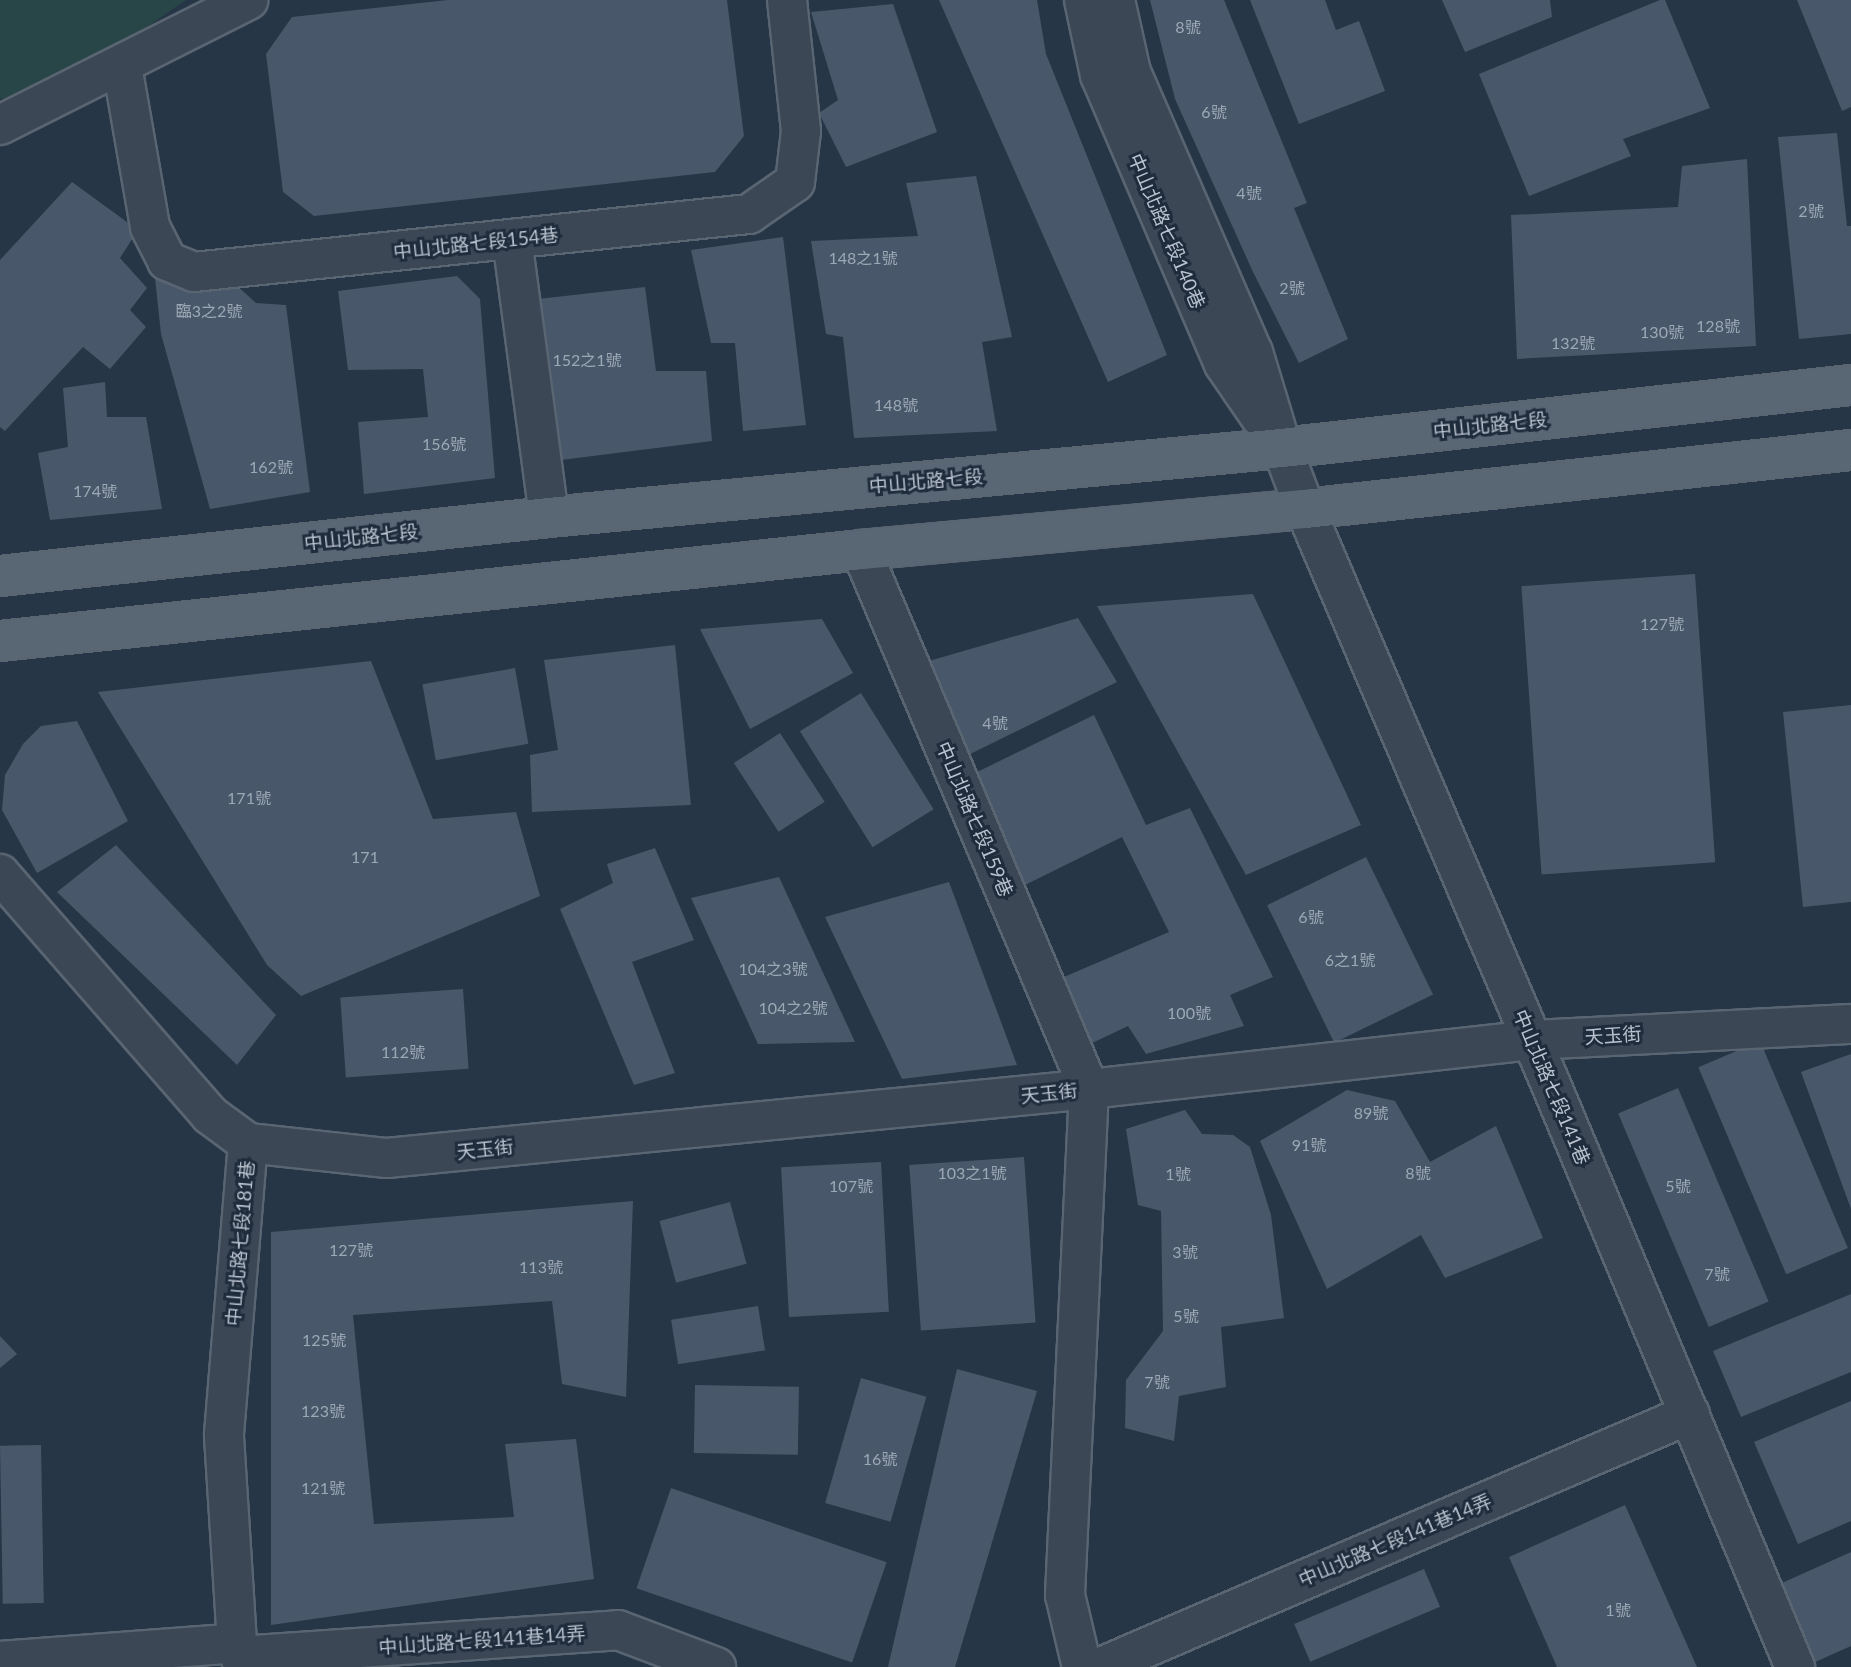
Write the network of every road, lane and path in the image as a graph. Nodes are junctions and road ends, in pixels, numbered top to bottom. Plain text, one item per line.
1 (248, 0) edge
2 (786, 0) edge
3 (1084, 0) edge
4 (1115, 0) edge
5 (122, 66) junction
6 (0, 125) edge
7 (512, 239) junction
8 (1851, 385) edge
9 (1282, 448) junction
10 (1851, 450) edge
11 (1305, 509) junction
12 (549, 517) junction
13 (861, 550) junction
14 (0, 576) edge
15 (0, 641) edge
16 (0, 874) edge
17 (1851, 1024) edge
18 (1532, 1040) junction
19 (1089, 1088) junction
20 (248, 1143) junction
21 (1690, 1414) junction
22 (240, 1655) edge
23 (0, 1661) edge
24 (716, 1667) edge
25 (1082, 1667) edge
26 (1101, 1667) edge
27 (1795, 1667) edge

1 - 5 street
2 - 7 street, 中山北路七段154巷
3 - 9 street, 中山北路七段140巷
4 - 9 street, 中山北路七段140巷
5 - 6 street
5 - 7 street, 中山北路七段154巷
7 - 12 street
8 - 9 main road, 中山北路七段
9 - 11 street, 中山北路七段140巷
9 - 12 main road, 中山北路七段
10 - 11 main road
11 - 13 main road
11 - 18 street, 中山北路七段141巷
12 - 14 main road, 中山北路七段
13 - 15 main road
13 - 19 street, 中山北路七段159巷
16 - 20 street, 中山北路七段181巷
17 - 18 street, 天玉街
18 - 19 street, 天玉街
18 - 21 street, 中山北路七段141巷
19 - 20 street, 天玉街
19 - 25 street
20 - 22 street, 中山北路七段181巷
21 - 26 street, 中山北路七段141巷14弄
21 - 27 street, 中山北路七段141巷
22 - 23 street, 中山北路七段141巷14弄
22 - 24 street, 中山北路七段141巷14弄

